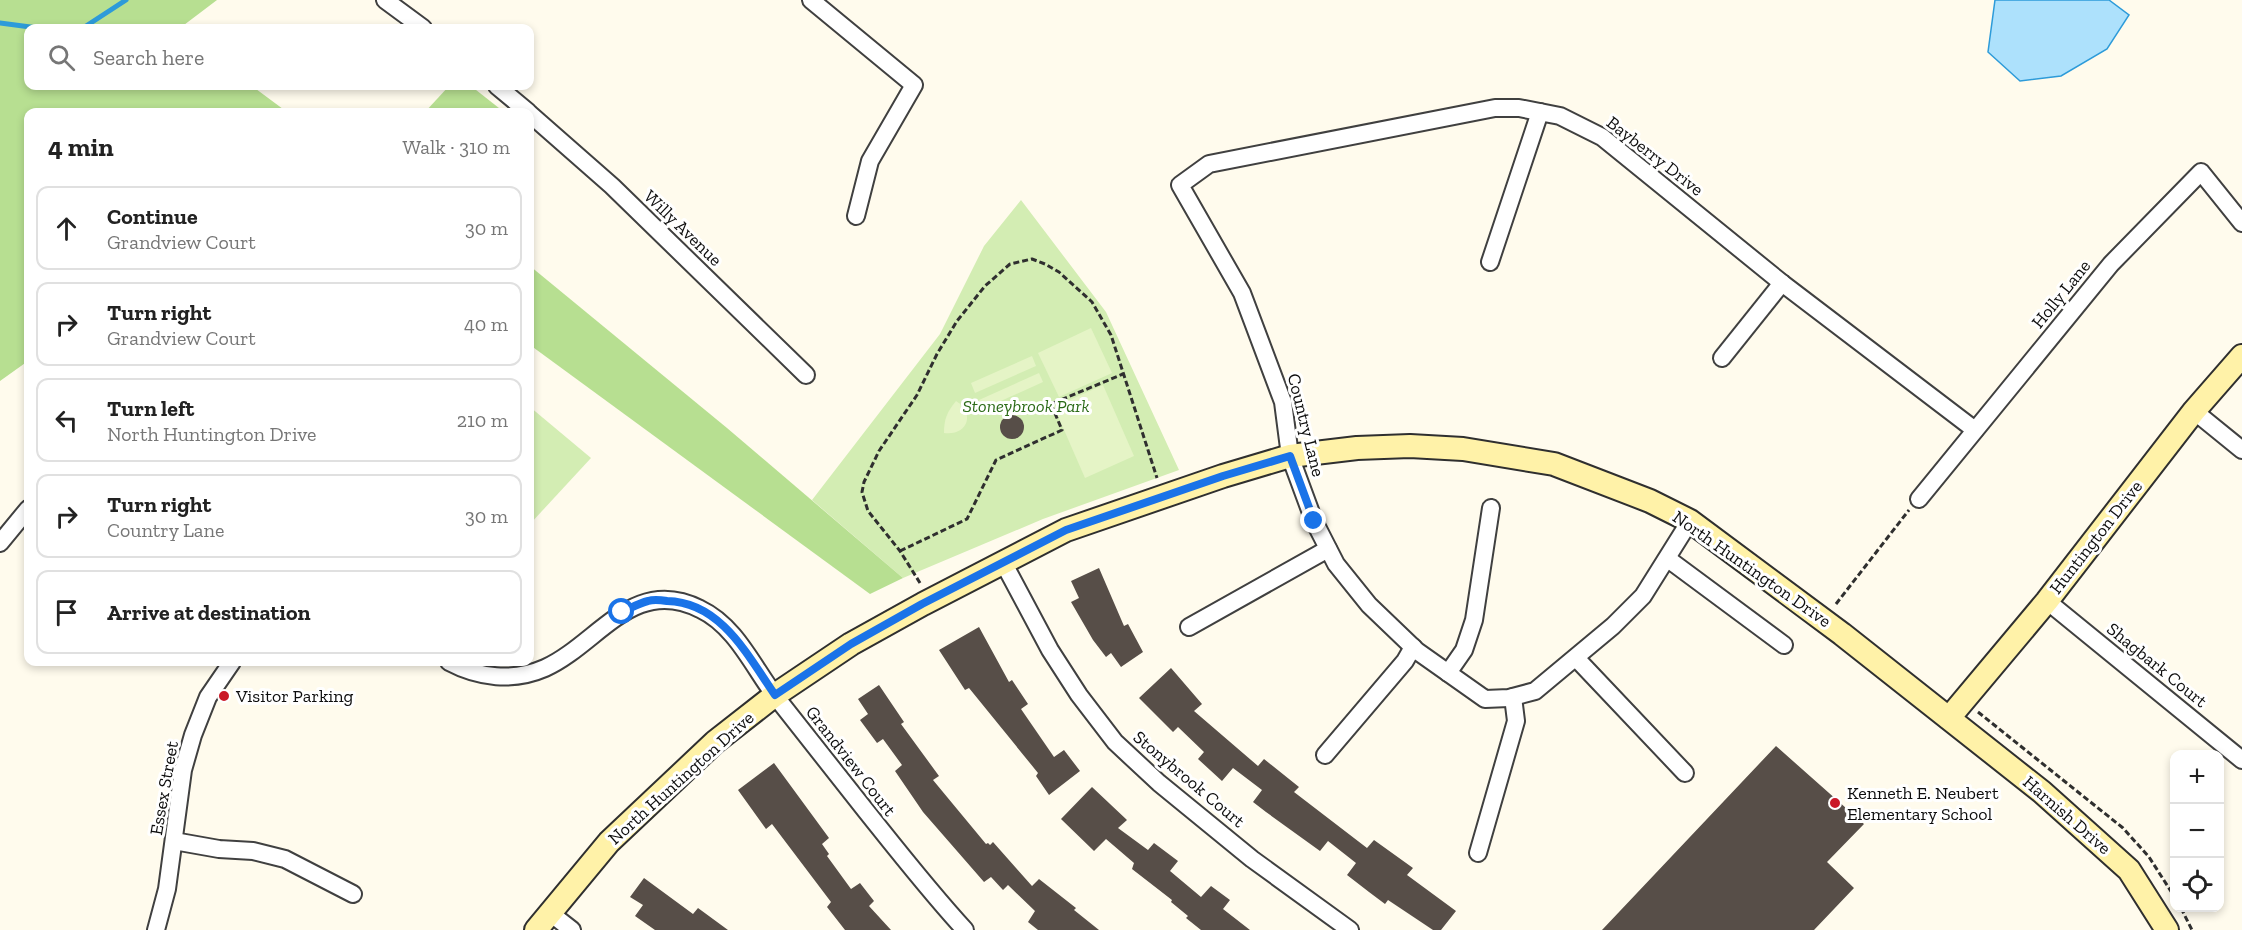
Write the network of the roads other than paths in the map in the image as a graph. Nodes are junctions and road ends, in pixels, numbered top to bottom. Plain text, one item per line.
1 (385, 0) edge
2 (811, 0) edge
3 (418, 24) edge
4 (502, 90) edge
5 (523, 108) edge
6 (1540, 112) junction
7 (534, 117) edge
8 (1180, 185) joint
9 (856, 216) dead end
10 (2242, 223) edge
11 (1490, 262) dead end
12 (1782, 283) junction
13 (2242, 356) edge
14 (1722, 358) dead end
15 (806, 375) dead end
16 (2194, 411) junction
17 (1976, 430) junction
18 (2242, 450) edge
19 (1290, 456) junction
20 (1918, 499) road end
21 (1491, 508) dead end
22 (24, 514) edge
23 (1690, 521) junction
24 (0, 543) edge
25 (1328, 549) junction
26 (1668, 558) junction
27 (1003, 562) junction
28 (2047, 601) junction
29 (1189, 627) dead end
30 (1784, 645) dead end
31 (1413, 647) junction
32 (1576, 658) junction
33 (229, 666) edge
34 (457, 666) edge
35 (1448, 673) junction
36 (775, 695) junction
37 (1513, 697) junction
38 (1949, 718) junction
39 (1325, 755) dead end
40 (2242, 760) edge
41 (1685, 773) dead end
42 (174, 841) junction
43 (1478, 853) dead end
44 (353, 894) dead end
45 (549, 912) junction
46 (156, 930) edge
47 (536, 930) edge
48 (572, 930) edge
49 (965, 930) edge
50 (1350, 930) edge
51 (2167, 930) edge

1 - 3 street
2 - 9 street
4 - 5 street, Willy Avenue
6 - 8 street, Bayberry Drive
6 - 11 street
6 - 12 street, Bayberry Drive
7 - 15 street, Willy Avenue
8 - 19 street, Country Lane
10 - 17 street, Holly Lane
12 - 14 street
12 - 17 street, Bayberry Drive
13 - 16 street, Huntington Drive
16 - 18 street
16 - 28 street, Huntington Drive
17 - 20 street, Holly Lane
19 - 23 street, North Huntington Drive
19 - 25 street, Country Lane
19 - 27 street, North Huntington Drive
21 - 35 street
22 - 24 street
23 - 26 street, Country Lane
23 - 38 street, North Huntington Drive
25 - 29 street
25 - 31 street, Country Lane
26 - 30 street
26 - 32 street, Country Lane
27 - 36 street, North Huntington Drive
27 - 50 street, Stonybrook Court
28 - 38 street, Huntington Drive
28 - 40 street, Shagbark Court
31 - 35 street, Country Lane
31 - 39 street
32 - 37 street, Country Lane
32 - 41 street
33 - 42 street, Essex Street
34 - 36 street, Grandview Court
35 - 37 street, Country Lane
36 - 45 street, North Huntington Drive
36 - 49 street, Grandview Court
37 - 43 street
38 - 51 street, Harnish Drive
42 - 44 street
42 - 46 street, Essex Street
45 - 47 street, North Huntington Drive
45 - 48 street

